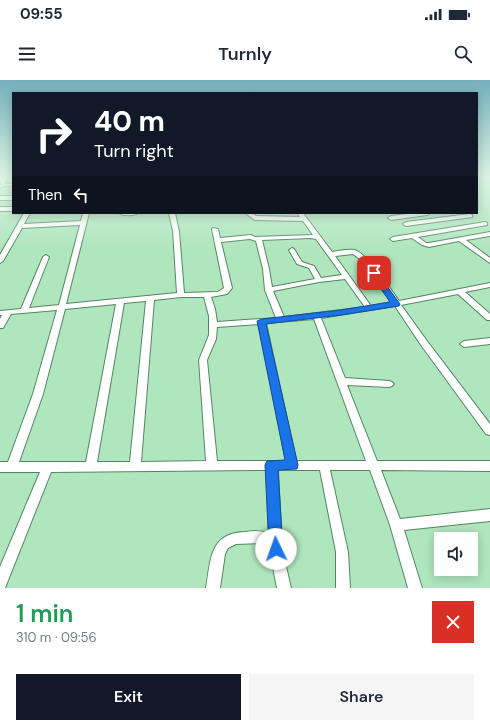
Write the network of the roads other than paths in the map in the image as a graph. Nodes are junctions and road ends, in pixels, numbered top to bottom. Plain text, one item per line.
1 (0, 209) edge
2 (12, 209) edge
3 (26, 214) edge
4 (86, 214) edge
5 (172, 214) edge
6 (250, 214) edge
7 (301, 214) edge
8 (420, 214) edge
9 (468, 214) edge
10 (391, 218) dead end
11 (304, 220) junction
12 (84, 223) junction
13 (406, 224) dead end
14 (20, 226) junction
15 (487, 226) edge
16 (215, 229) dead end
17 (490, 234) edge
18 (413, 236) junction
19 (318, 237) junction
20 (257, 238) junction
21 (393, 239) dead end
22 (460, 239) junction
23 (218, 240) junction
24 (292, 250) dead end
25 (331, 254) junction
26 (46, 257) dead end
27 (490, 261) edge
28 (0, 262) edge
29 (347, 277) junction
30 (319, 280) junction
31 (490, 286) edge
32 (269, 290) junction
33 (460, 292) junction
34 (181, 295) junction
35 (206, 295) junction
36 (150, 300) junction
37 (120, 302) junction
38 (396, 304) junction
39 (60, 308) junction
40 (369, 308) junction
41 (24, 311) junction
42 (4, 312) edge
43 (317, 316) junction
44 (490, 318) edge
45 (281, 320) junction
46 (262, 321) junction
47 (212, 325) junction
48 (0, 326) edge
49 (490, 341) edge
50 (464, 344) dead end
51 (342, 381) junction
52 (389, 384) dead end
53 (490, 431) edge
54 (212, 465) junction
55 (272, 465) junction
56 (292, 465) junction
57 (324, 465) junction
58 (373, 465) junction
59 (490, 466) edge
60 (0, 467) edge
61 (12, 467) junction
62 (47, 467) junction
63 (91, 467) junction
64 (135, 467) junction
65 (490, 515) edge
66 (396, 525) junction
67 (276, 549) junction
68 (0, 583) edge
69 (0, 587) edge
70 (4, 588) edge
71 (213, 588) edge
72 (284, 588) edge
73 (343, 588) edge
74 (416, 588) edge

1 - 2 street
3 - 14 street
4 - 12 street
5 - 34 street
6 - 11 street
7 - 11 street
8 - 10 street
9 - 13 street
9 - 15 street
11 - 19 street
12 - 14 street
12 - 39 street
14 - 28 street
15 - 18 street
16 - 23 street
17 - 22 street
18 - 21 street
18 - 22 street
19 - 20 street
19 - 25 street
20 - 23 street
20 - 32 street
22 - 27 street
23 - 35 street
24 - 30 street
25 - 29 street
25 - 38 street
26 - 41 street
29 - 30 street
29 - 40 street
30 - 32 street
31 - 33 street
32 - 45 street
33 - 38 street
33 - 44 street
34 - 35 street
34 - 36 street
35 - 47 street
36 - 37 street
36 - 64 street
37 - 39 street
37 - 63 street
38 - 40 street
38 - 53 street
39 - 41 street
39 - 61 street
40 - 43 street
41 - 42 street
42 - 48 street
43 - 45 street
43 - 51 street
45 - 46 street
46 - 47 street
46 - 56 street
47 - 54 street
49 - 50 street
51 - 52 street
51 - 58 street
54 - 55 street
54 - 64 street
55 - 56 street
55 - 67 street
56 - 57 street
57 - 58 street
57 - 73 street
58 - 59 street
58 - 66 street
60 - 61 street
61 - 62 street
62 - 63 street
62 - 68 street
63 - 64 street
65 - 66 street
66 - 74 street
67 - 71 street
67 - 72 street
69 - 70 street

